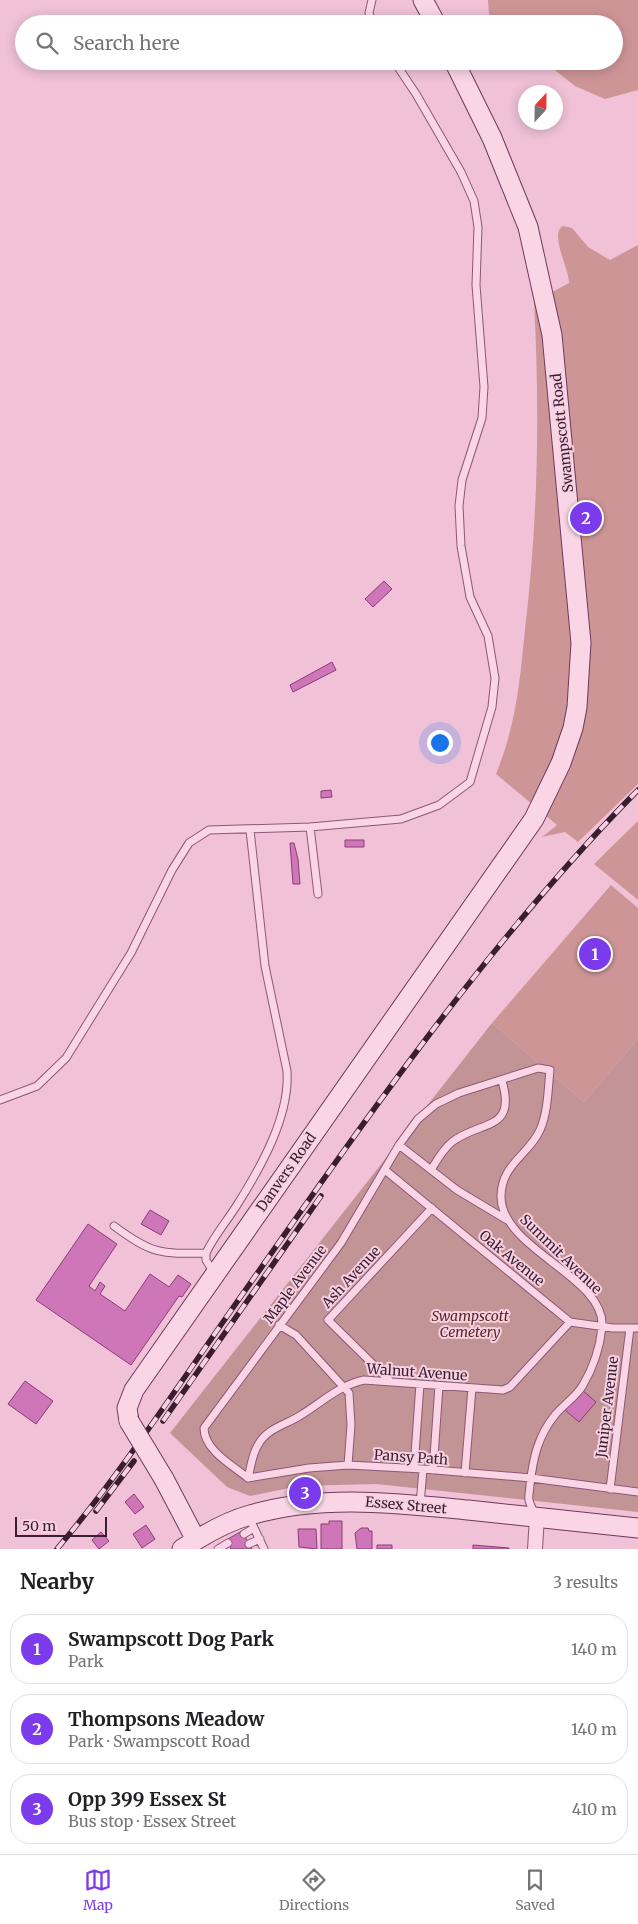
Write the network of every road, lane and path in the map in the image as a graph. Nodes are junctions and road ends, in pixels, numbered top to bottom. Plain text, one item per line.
1 (372, 0) edge
2 (423, 0) edge
3 (370, 15) edge
4 (431, 15) edge
5 (400, 70) edge
6 (458, 70) edge
7 (537, 816) joint
8 (310, 828) junction
9 (250, 830) junction
10 (318, 894) dead end
11 (550, 1070) joint
12 (502, 1081) junction
13 (0, 1100) edge
14 (399, 1145) junction
15 (385, 1170) junction
16 (431, 1170) junction
17 (432, 1208) junction
18 (507, 1220) junction
19 (114, 1226) dead end
20 (206, 1253) junction
21 (214, 1273) junction
22 (570, 1322) junction
23 (279, 1325) junction
24 (602, 1326) junction
25 (630, 1328) junction
26 (638, 1328) edge
27 (390, 1381) junction
28 (420, 1384) junction
29 (344, 1386) junction
30 (439, 1386) junction
31 (472, 1388) junction
32 (348, 1465) junction
33 (414, 1468) junction
34 (424, 1469) junction
35 (433, 1470) junction
36 (465, 1473) junction
37 (248, 1478) junction
38 (531, 1478) junction
39 (610, 1489) junction
40 (638, 1492) edge
41 (420, 1505) junction
42 (537, 1517) junction
43 (251, 1522) junction
44 (638, 1528) edge
45 (244, 1534) dead end
46 (260, 1539) junction
47 (228, 1543) dead end
48 (249, 1544) dead end
49 (194, 1546) edge
50 (218, 1549) edge
51 (264, 1549) edge
52 (534, 1549) edge

1 - 3 lane
2 - 4 street
5 - 8 lane
6 - 7 street, Swampscott Road
7 - 21 street, Danvers Road
8 - 9 lane
8 - 10 lane
9 - 13 lane
9 - 20 lane
11 - 12 lane, Maple Avenue
11 - 18 lane, Summit Avenue
12 - 14 lane, Maple Avenue
12 - 16 lane
14 - 15 lane, Maple Avenue
14 - 16 lane
15 - 17 lane, Oak Avenue
15 - 23 lane, Maple Avenue
16 - 18 lane
17 - 22 lane, Oak Avenue
17 - 27 lane, Ash Avenue
18 - 24 lane, Summit Avenue
19 - 20 lane
20 - 21 lane
21 - 49 street, Danvers Road, bridge
22 - 24 lane
22 - 31 lane, Walnut Avenue
23 - 29 lane
23 - 37 lane, Maple Avenue
24 - 25 lane
24 - 38 lane
25 - 26 lane
25 - 39 lane, Juniper Avenue
27 - 28 lane, Walnut Avenue
27 - 29 lane, Walnut Avenue
28 - 30 lane, Walnut Avenue
28 - 33 lane
29 - 32 lane
29 - 37 lane, Walnut Avenue
30 - 31 lane, Walnut Avenue
30 - 35 lane
31 - 36 lane
32 - 33 lane, Pansy Path
32 - 37 lane, Pansy Path
33 - 34 lane, Pansy Path
34 - 35 lane, Pansy Path
34 - 41 lane
35 - 36 lane, Pansy Path
36 - 38 lane, Pansy Path
38 - 39 lane, Pansy Path
38 - 42 lane
39 - 40 lane, Pansy Path
41 - 42 street, Essex Street
41 - 43 street, Essex Street
42 - 44 street, Essex Street
42 - 52 street
43 - 45 lane
43 - 46 lane
43 - 49 street, Essex Street
46 - 48 lane
46 - 51 lane
47 - 50 lane

